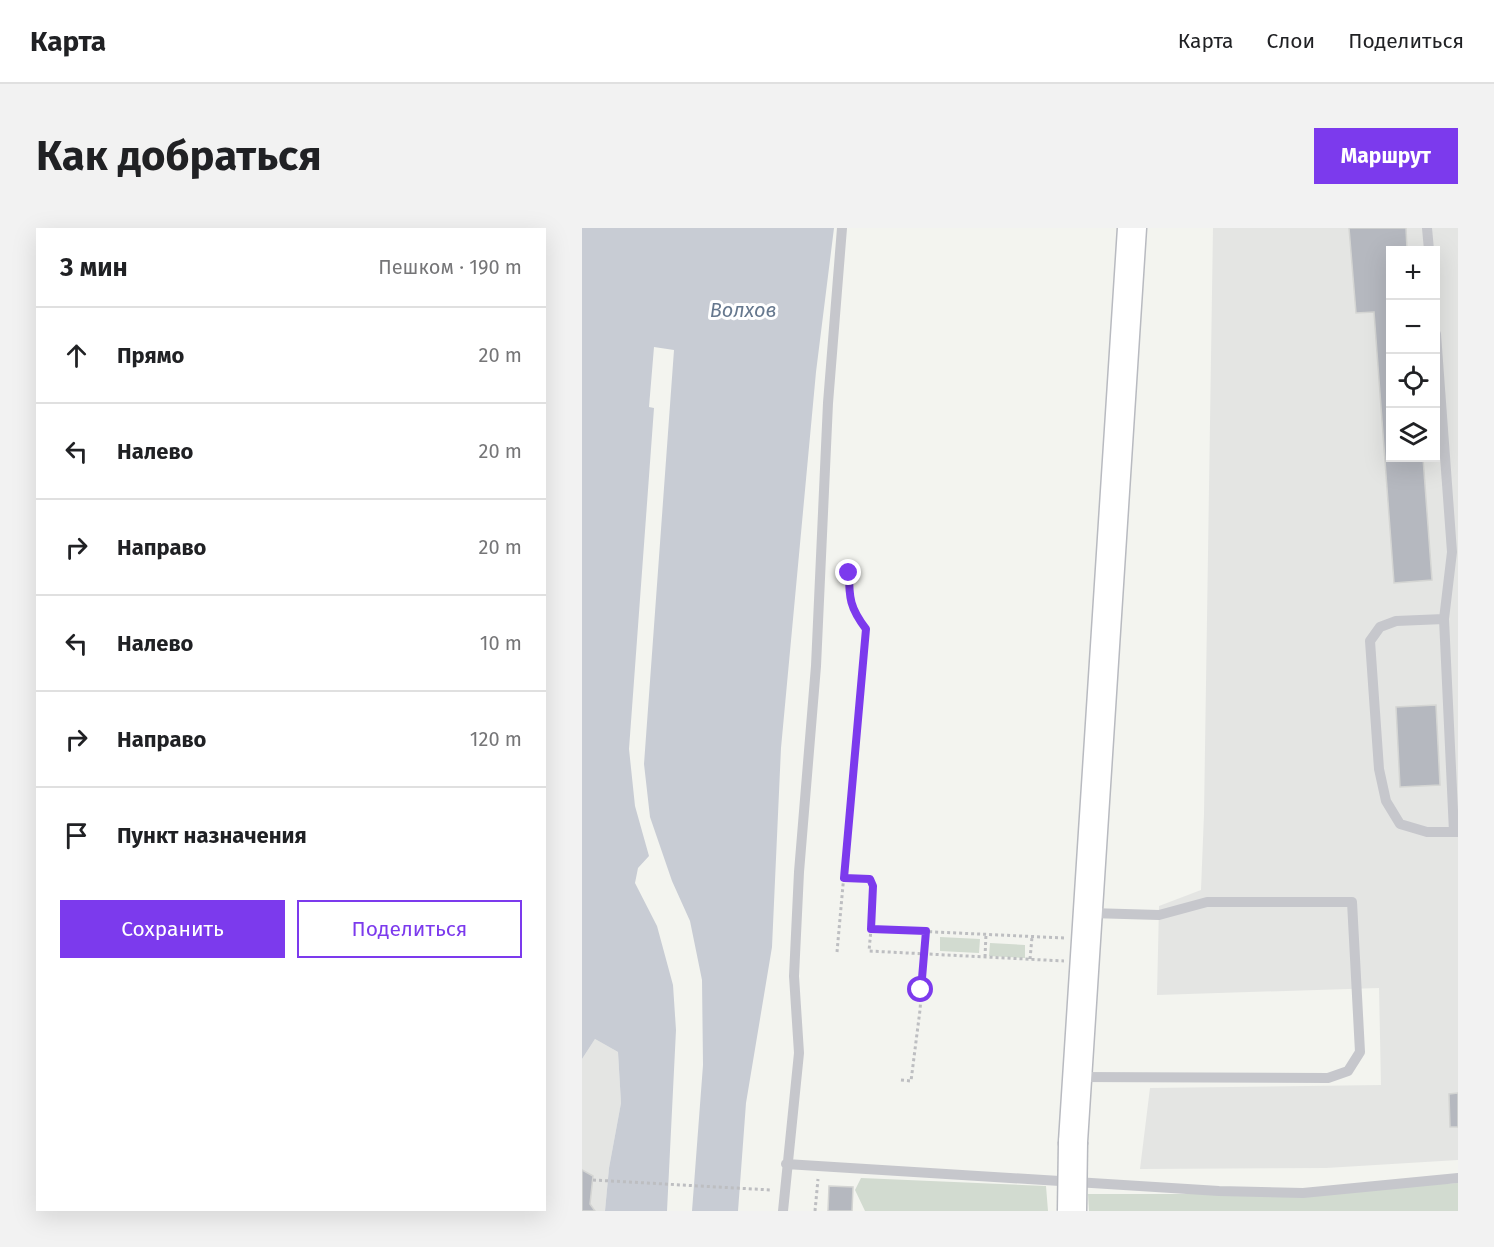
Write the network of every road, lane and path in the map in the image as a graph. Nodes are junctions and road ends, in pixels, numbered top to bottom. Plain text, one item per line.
1 (842, 228) edge
2 (1132, 228) edge
3 (1427, 228) edge
4 (1429, 246) edge
5 (1437, 354) edge
6 (849, 573) dead end
7 (1444, 619) junction
8 (1456, 832) edge
9 (844, 878) junction
10 (1088, 912) junction
11 (871, 929) junction
12 (926, 931) junction
13 (986, 934) junction
14 (1032, 937) junction
15 (1065, 938) dead end
16 (837, 952) dead end
17 (924, 954) junction
18 (985, 957) junction
19 (1030, 959) junction
20 (1064, 961) dead end
21 (1078, 1077) junction
22 (901, 1080) dead end
23 (786, 1164) junction
24 (819, 1166) junction
25 (1458, 1178) edge
26 (593, 1179) dead end
27 (785, 1191) junction
28 (783, 1211) edge
29 (815, 1211) edge
30 (1072, 1211) edge

1 - 23 lane
2 - 10 street
3 - 4 lane
5 - 7 lane
6 - 9 path
7 - 8 lane
7 - 8 lane
9 - 11 path
9 - 16 path
10 - 21 street
10 - 21 lane
11 - 12 path
11 - 17 path
12 - 13 path
12 - 17 path
13 - 14 path
13 - 18 path
14 - 15 path
14 - 19 path
17 - 18 path
17 - 22 path
18 - 19 path
19 - 20 path
21 - 30 street, bridge
23 - 24 lane
23 - 27 lane
24 - 25 lane
24 - 29 path
26 - 27 path
27 - 28 lane

